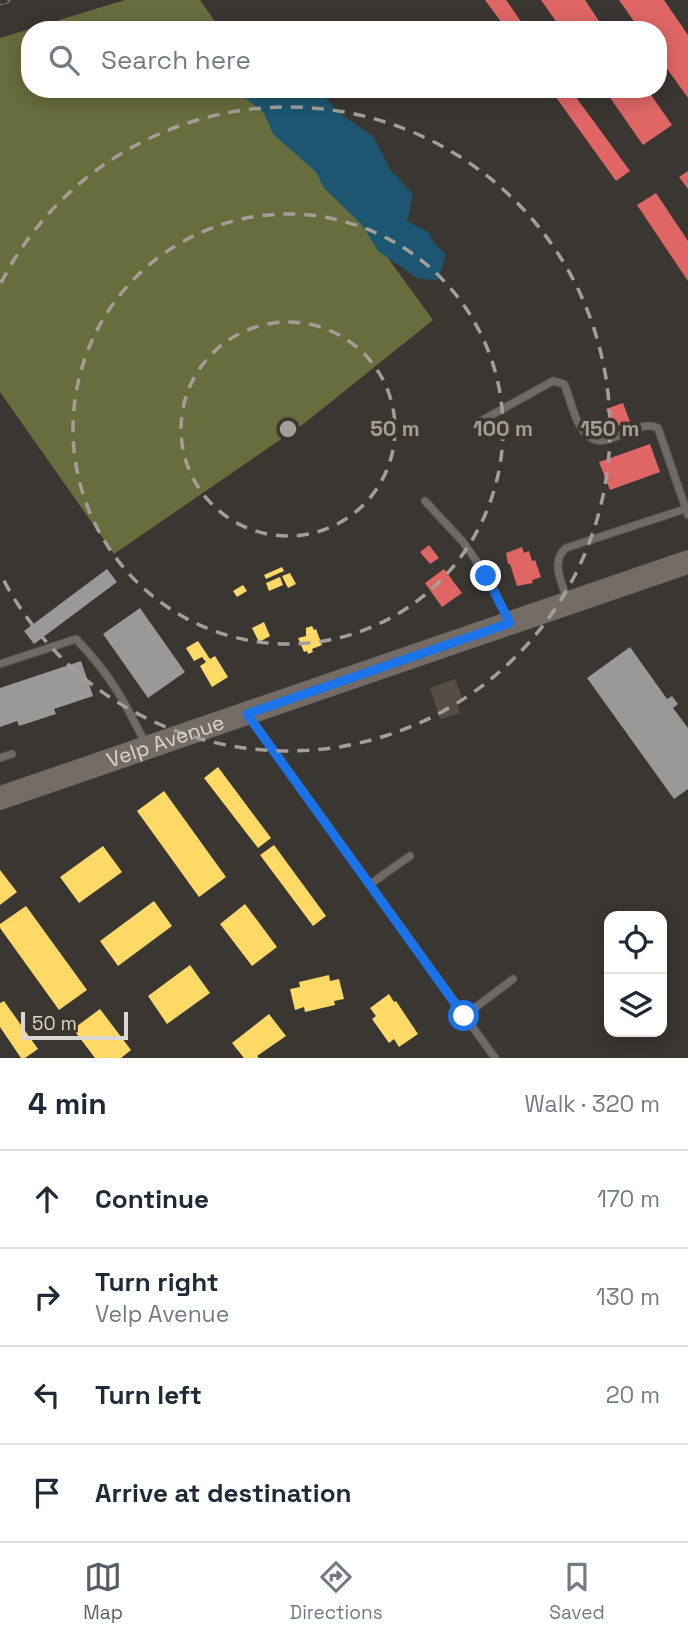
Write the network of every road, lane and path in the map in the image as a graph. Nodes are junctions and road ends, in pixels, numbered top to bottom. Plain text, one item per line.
1 (479, 422) dead end
2 (425, 501) dead end
3 (687, 510) edge
4 (688, 562) edge
5 (568, 603) junction
6 (510, 623) junction
7 (0, 664) edge
8 (247, 714) junction
9 (148, 748) junction
10 (12, 754) dead end
11 (0, 758) edge
12 (0, 798) edge
13 (410, 856) dead end
14 (369, 885) junction
15 (513, 979) dead end
16 (464, 1016) junction
17 (495, 1058) edge

1 - 3 lane
2 - 6 lane
3 - 5 lane
4 - 5 main road, Velp Avenue
5 - 6 main road, Velp Avenue
6 - 8 main road, Velp Avenue
7 - 9 lane
8 - 9 main road, Velp Avenue
8 - 14 lane
9 - 12 main road, Velp Avenue
10 - 11 lane
13 - 14 lane
14 - 16 lane
15 - 16 lane
16 - 17 lane

